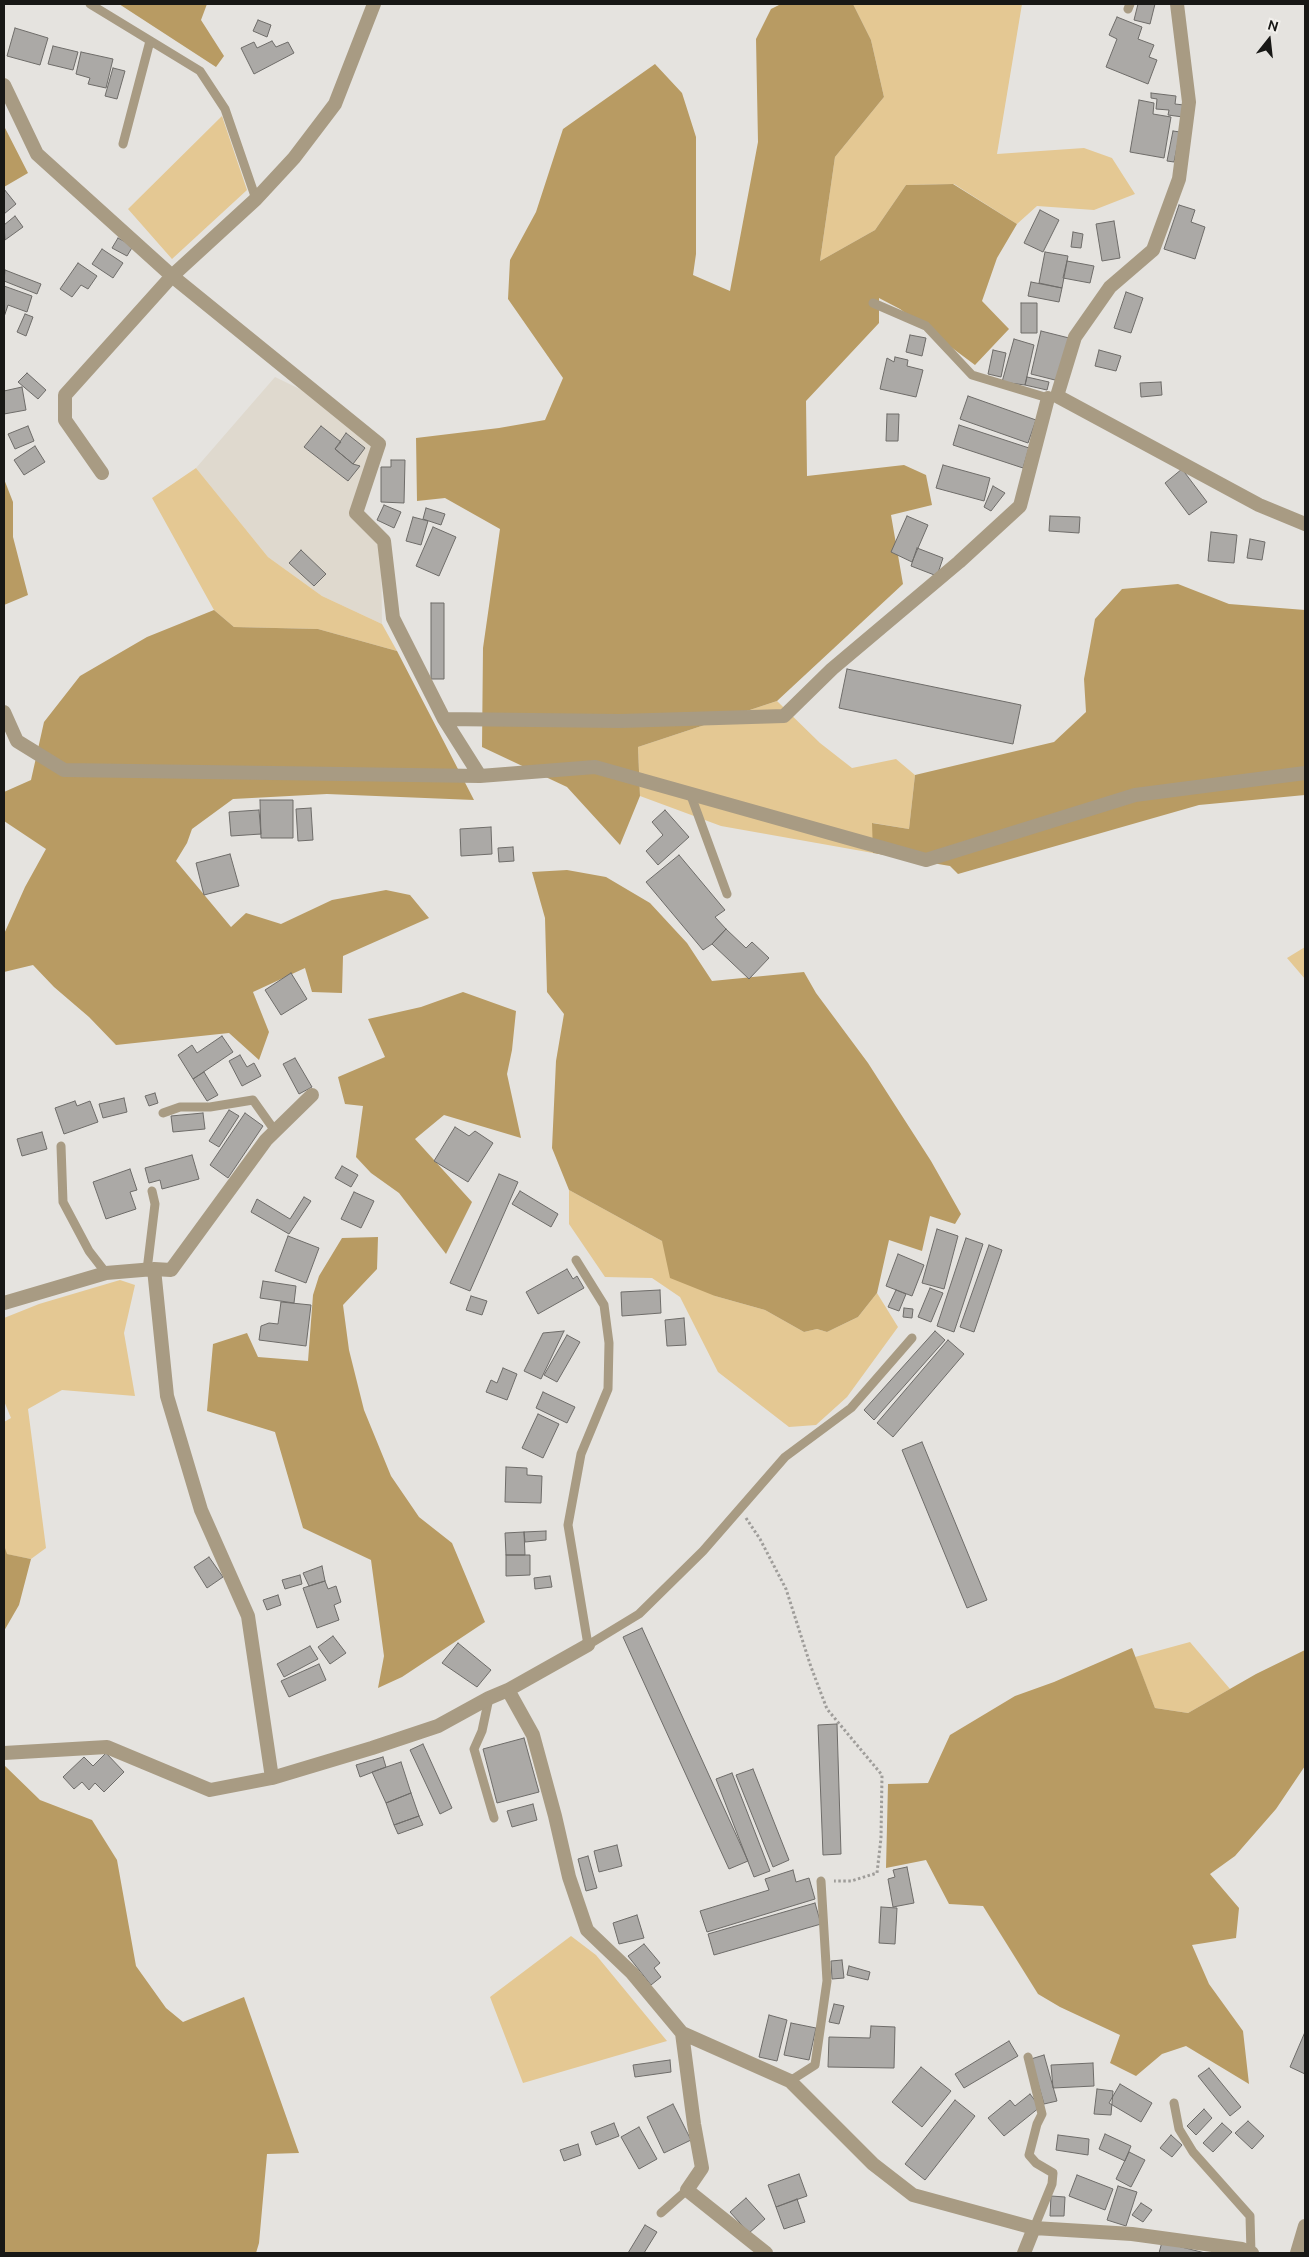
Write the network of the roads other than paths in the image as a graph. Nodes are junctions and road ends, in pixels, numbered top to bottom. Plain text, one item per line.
1 (90, 4) edge
2 (374, 4) edge
3 (1177, 4) edge
4 (150, 41) junction
5 (4, 85) edge
6 (123, 144) dead end
7 (256, 199) junction
8 (172, 276) junction
9 (873, 303) dead end
10 (1053, 397) junction
11 (102, 473) dead end
12 (1305, 524) edge
13 (4, 712) edge
14 (444, 719) junction
15 (1305, 772) edge
16 (480, 776) junction
17 (690, 794) junction
18 (727, 894) dead end
19 (312, 1095) dead end
20 (163, 1113) dead end
21 (276, 1131) junction
22 (61, 1146) dead end
23 (152, 1191) dead end
24 (576, 1260) dead end
25 (151, 1270) junction
26 (106, 1273) junction
27 (4, 1303) edge
28 (912, 1338) dead end
29 (588, 1645) junction
30 (508, 1690) junction
31 (489, 1698) junction
32 (4, 1753) edge
33 (272, 1778) junction
34 (494, 1818) dead end
35 (821, 1881) road end
36 (682, 2033) junction
37 (1028, 2057) dead end
38 (790, 2081) junction
39 (1174, 2104) dead end
40 (687, 2190) junction
41 (661, 2213) dead end
42 (1305, 2226) edge
43 (1034, 2228) junction
44 (766, 2253) edge
45 (1024, 2253) edge
46 (1251, 2253) edge
47 (1297, 2253) edge

1 - 4 lane
2 - 7 street
3 - 10 street
4 - 6 lane
4 - 7 lane
5 - 8 street
7 - 8 street
8 - 11 street
8 - 14 street
9 - 10 lane
10 - 12 street
10 - 14 street
13 - 16 street
14 - 16 street
15 - 17 street
16 - 17 street
17 - 18 lane
19 - 21 street
20 - 21 lane
21 - 25 street
22 - 26 lane
23 - 25 lane
24 - 29 lane
25 - 26 street
25 - 33 street
26 - 27 street
28 - 29 lane
29 - 30 street
30 - 31 street
30 - 36 street
31 - 33 street
31 - 34 lane
32 - 33 street
35 - 38 lane
36 - 38 street
36 - 40 street
37 - 43 lane
38 - 43 street
39 - 46 lane
40 - 41 lane
40 - 44 street
42 - 47 street
43 - 45 street
43 - 46 street

